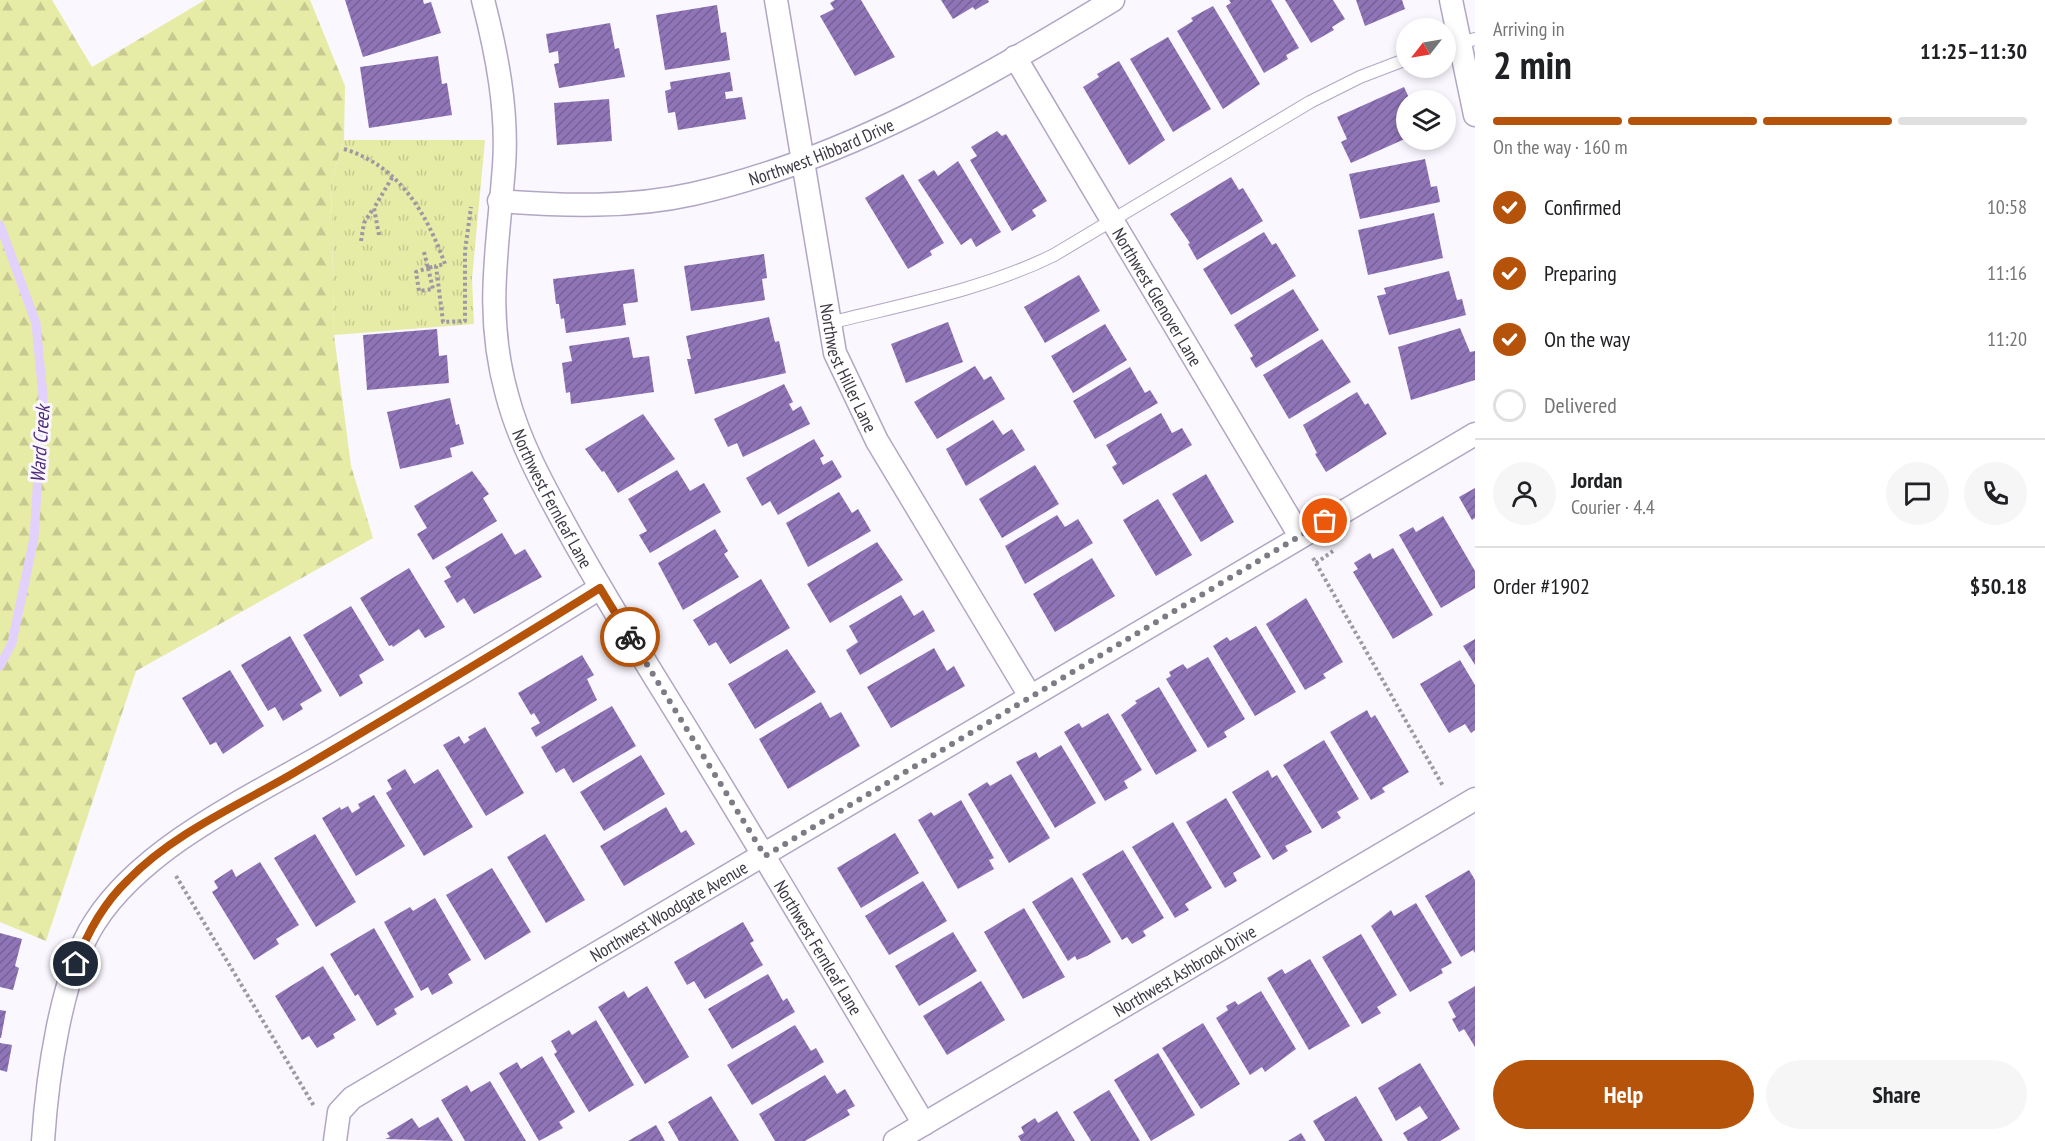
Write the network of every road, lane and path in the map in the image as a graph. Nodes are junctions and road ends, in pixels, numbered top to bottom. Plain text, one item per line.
1 (483, 0) edge
2 (776, 0) edge
3 (1113, 0) edge
4 (1451, 0) edge
5 (1460, 42) edge
6 (1015, 57) junction
7 (1396, 63) edge
8 (1475, 116) edge
9 (344, 149) dead end
10 (803, 160) junction
11 (393, 176) junction
12 (473, 195) dead end
13 (499, 201) junction
14 (374, 208) junction
15 (1113, 221) junction
16 (379, 235) dead end
17 (361, 241) dead end
18 (424, 252) dead end
19 (436, 266) junction
20 (428, 268) junction
21 (829, 323) junction
22 (1475, 434) edge
23 (1300, 536) junction
24 (1340, 547) dead end
25 (1316, 563) junction
26 (600, 588) junction
27 (1030, 696) junction
28 (1443, 786) dead end
29 (1475, 800) edge
30 (162, 852) junction
31 (765, 856) junction
32 (924, 1124) junction
33 (335, 1132) edge
34 (43, 1141) edge
35 (895, 1141) edge

1 - 13 street, Northwest Fernleaf Lane
2 - 10 street, Northwest Hiller Lane
3 - 6 street, Northwest Hibbard Drive
4 - 5 street
5 - 8 street
6 - 10 street, Northwest Hibbard Drive
6 - 15 street, Northwest Glenover Lane
7 - 15 lane
9 - 11 path
10 - 13 street, Northwest Hibbard Drive
10 - 21 street, Northwest Hiller Lane
11 - 14 path
11 - 19 path
12 - 19 path
13 - 26 street, Northwest Fernleaf Lane
14 - 16 path
14 - 17 path
15 - 21 lane
15 - 23 street, Northwest Glenover Lane
18 - 20 path
19 - 20 path
20 - 20 path
21 - 27 street, Northwest Hiller Lane
22 - 23 street, Northwest Woodgate Avenue
23 - 25 path
23 - 27 street, Northwest Woodgate Avenue
24 - 25 path
25 - 28 path
26 - 30 street
26 - 31 street, Northwest Fernleaf Lane
27 - 31 street, Northwest Woodgate Avenue
29 - 32 street, Northwest Ashbrook Drive
30 - 33 path
30 - 34 street
31 - 32 street, Northwest Fernleaf Lane
31 - 33 street, Northwest Woodgate Avenue
32 - 35 street, Northwest Ashbrook Drive

